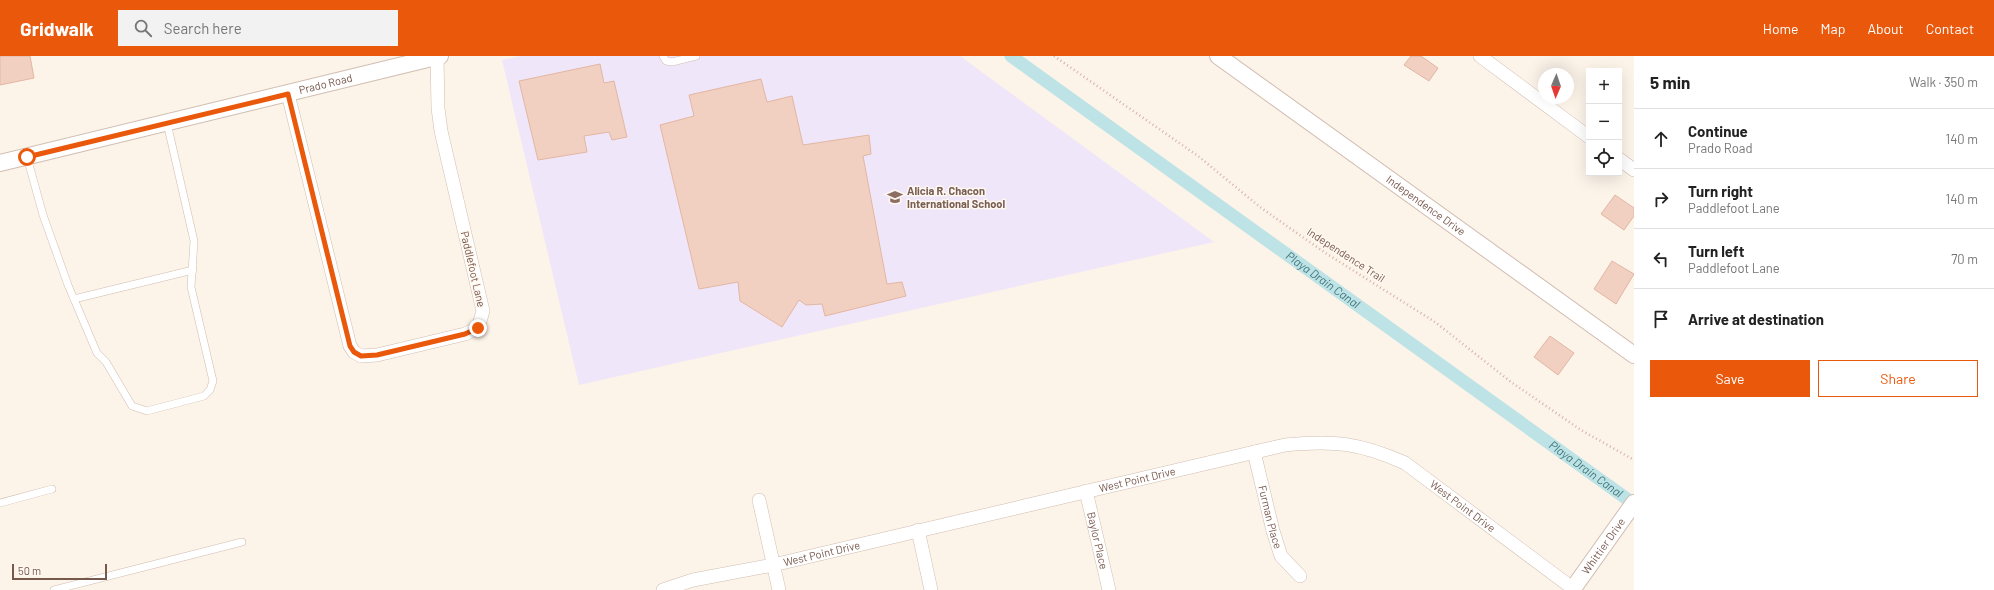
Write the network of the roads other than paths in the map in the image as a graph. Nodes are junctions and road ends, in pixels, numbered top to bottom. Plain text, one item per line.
1 (438, 56) edge
2 (663, 56) edge
3 (696, 56) edge
4 (1218, 56) edge
5 (1480, 56) edge
6 (288, 94) junction
7 (167, 124) junction
8 (1586, 135) edge
9 (27, 157) junction
10 (1622, 161) edge
11 (0, 163) edge
12 (1634, 170) edge
13 (193, 270) junction
14 (74, 299) junction
15 (1634, 355) edge
16 (1254, 452) junction
17 (52, 489) dead end
18 (1086, 492) junction
19 (759, 500) dead end
20 (0, 503) edge
21 (1630, 508) edge
22 (918, 530) junction
23 (242, 542) dead end
24 (773, 565) junction
25 (1300, 576) dead end
26 (54, 590) edge
27 (662, 590) edge
28 (779, 590) edge
29 (931, 590) edge
30 (1109, 590) edge
31 (1573, 590) edge

1 - 6 street, Prado Road
1 - 6 street, Paddlefoot Lane
2 - 3 lane
4 - 15 street, Independence Drive
5 - 8 street
6 - 7 street, Prado Road
7 - 9 street, Prado Road
7 - 13 lane
9 - 11 street, Prado Road
9 - 14 lane
10 - 12 street
13 - 14 lane
13 - 14 lane
16 - 18 street, West Point Drive
16 - 25 street, Furman Place
16 - 31 street, West Point Drive
17 - 20 lane
18 - 22 street, West Point Drive
18 - 30 street, Baylor Place
19 - 24 street
21 - 31 street, Whittier Drive
22 - 24 street, West Point Drive
22 - 29 street
23 - 26 lane
24 - 27 street, West Point Drive
24 - 28 street

